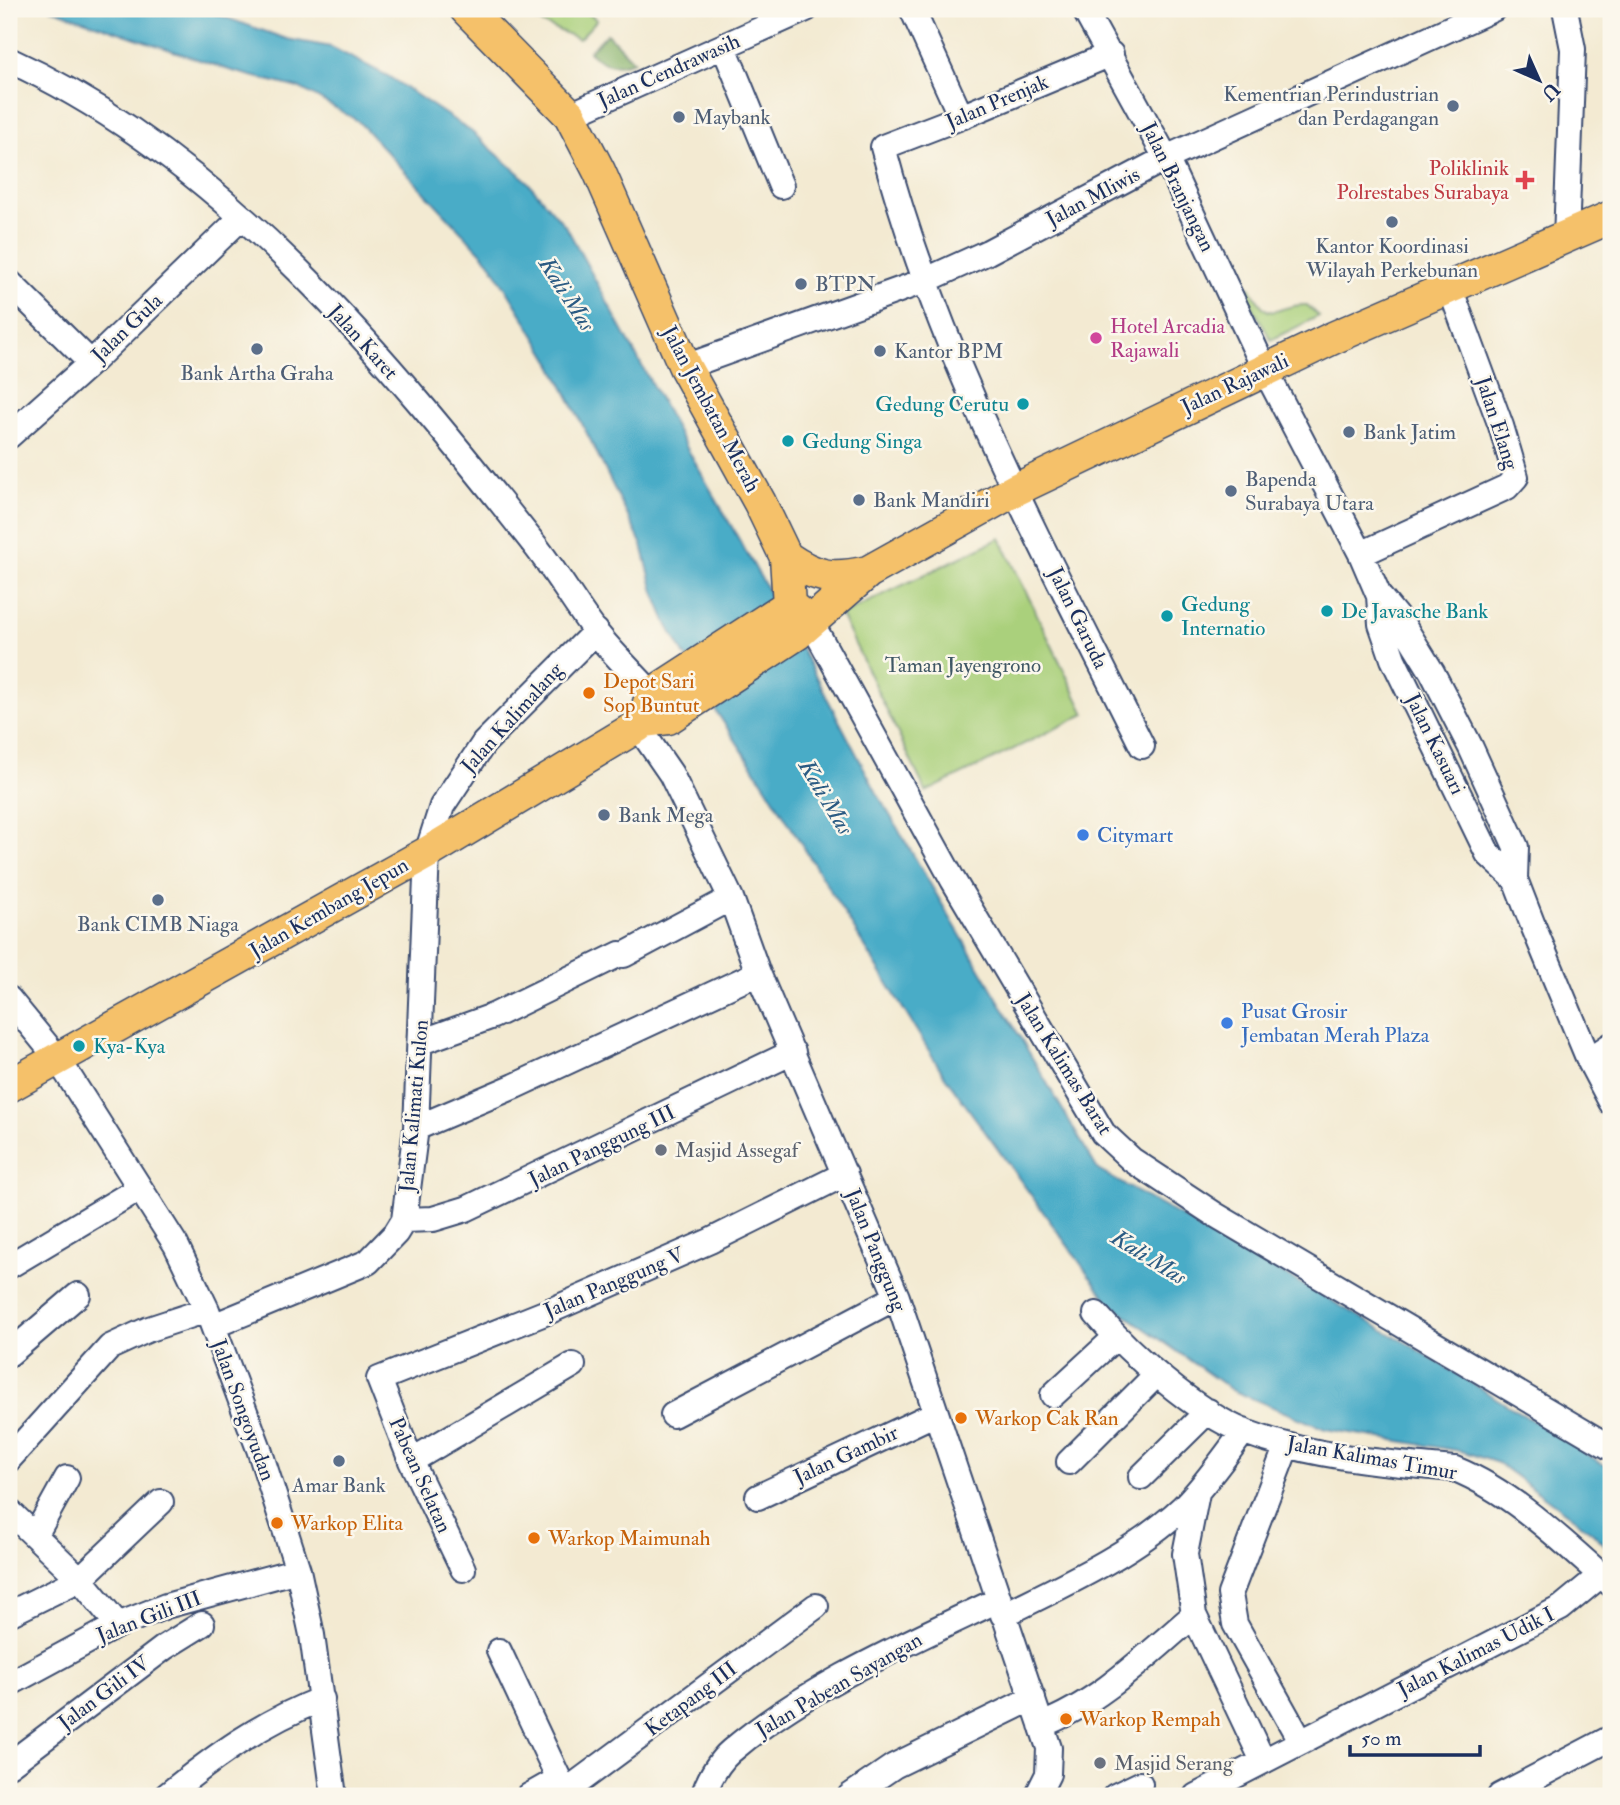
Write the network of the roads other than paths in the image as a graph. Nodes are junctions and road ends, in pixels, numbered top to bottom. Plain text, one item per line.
1 (466, 9) edge
2 (806, 9) edge
3 (912, 9) edge
4 (1084, 9) edge
5 (1493, 9) edge
6 (1565, 9) edge
7 (724, 47) junction
8 (1111, 54) junction
9 (9, 60) edge
10 (570, 115) junction
11 (961, 117) junction
12 (883, 147) joint
13 (1166, 158) junction
14 (781, 186) dead end
15 (242, 217) junction
16 (1611, 217) edge
17 (1566, 239) junction
18 (924, 281) junction
19 (9, 282) edge
20 (1449, 285) junction
21 (91, 363) junction
22 (685, 367) junction
23 (1265, 370) junction
24 (9, 436) edge
25 (1015, 490) junction
26 (1361, 554) junction
27 (786, 556) junction
28 (868, 572) junction
29 (796, 617) junction
30 (596, 631) junction
31 (644, 713) junction
32 (1142, 746) dead end
33 (426, 853) junction
34 (731, 898) junction
35 (758, 973) junction
36 (9, 999) edge
37 (421, 1042) junction
38 (1611, 1045) edge
39 (793, 1052) junction
40 (58, 1059) junction
41 (1589, 1060) junction
42 (9, 1086) edge
43 (1611, 1102) edge
44 (416, 1128) junction
45 (845, 1174) junction
46 (138, 1189) junction
47 (404, 1220) junction
48 (9, 1266) edge
49 (78, 1295) dead end
50 (897, 1297) junction
51 (1096, 1314) dead end
52 (210, 1318) junction
53 (1116, 1337) junction
54 (9, 1354) edge
55 (573, 1366) dead end
56 (1157, 1374) junction
57 (379, 1379) joint
58 (1053, 1395) dead end
59 (1208, 1411) junction
60 (934, 1414) junction
61 (673, 1415) dead end
62 (1244, 1431) junction
63 (1287, 1444) junction
64 (1611, 1448) edge
65 (9, 1459) edge
66 (411, 1461) junction
67 (1069, 1462) dead end
68 (1141, 1477) dead end
69 (66, 1478) dead end
70 (1197, 1492) junction
71 (758, 1497) dead end
72 (161, 1502) dead end
73 (9, 1511) edge
74 (36, 1534) junction
75 (464, 1569) dead end
76 (298, 1570) junction
77 (80, 1579) junction
78 (1606, 1580) edge
79 (816, 1606) dead end
80 (1001, 1608) junction
81 (9, 1614) edge
82 (1194, 1615) junction
83 (202, 1624) dead end
84 (118, 1625) junction
85 (499, 1651) dead end
86 (9, 1684) edge
87 (1032, 1698) junction
88 (322, 1699) junction
89 (1041, 1725) junction
90 (1611, 1738) edge
91 (1301, 1742) junction
92 (1263, 1761) junction
93 (9, 1765) edge
94 (1140, 1784) dead end
95 (564, 1789) edge
96 (166, 1796) edge
97 (334, 1796) edge
98 (529, 1796) edge
99 (703, 1796) edge
100 (850, 1796) edge
101 (1037, 1796) edge
102 (1115, 1796) edge
103 (1196, 1796) edge
104 (1500, 1796) edge

1 - 10 main road, Jalan Jembatan Merah
2 - 7 street, Jalan Cendrawasih
3 - 11 street
4 - 8 street, Jalan Branjangan
5 - 13 street, Jalan Mliwis
6 - 17 street
7 - 10 street, Jalan Cendrawasih
7 - 14 street
8 - 11 street, Jalan Prenjak
8 - 13 street, Jalan Branjangan
9 - 15 street, Jalan Karet
10 - 22 main road, Jalan Jembatan Merah
11 - 12 street, Jalan Prenjak
12 - 18 street, Jalan Garuda
13 - 18 street, Jalan Mliwis
13 - 23 street, Jalan Branjangan
15 - 21 street, Jalan Gula
15 - 30 street, Jalan Karet
16 - 17 main road, Jalan Rajawali
17 - 20 main road, Jalan Rajawali
18 - 22 street, Jalan Mliwis
18 - 25 street, Jalan Garuda
19 - 21 street
20 - 23 main road, Jalan Rajawali
20 - 26 street, Jalan Elang
21 - 24 street, Jalan Gula
22 - 27 main road, Jalan Jembatan Merah
23 - 25 main road, Jalan Rajawali
23 - 26 street, Jalan Kasuari
25 - 28 main road, Jalan Rajawali
25 - 32 street, Jalan Garuda
26 - 41 street, Jalan Kasuari
27 - 28 main road, Jalan Rajawali
27 - 29 main road, Jalan Jembatan Merah
28 - 29 main road, Jalan Rajawali
29 - 31 main road, Jalan Kembang Jepun
29 - 64 street, Jalan Kalimas Barat
30 - 31 street, Jalan Karet
30 - 33 street, Jalan Kalimalang
31 - 33 main road, Jalan Kembang Jepun
31 - 34 street, Jalan Panggung
33 - 37 street, Jalan Kalimati Kulon
33 - 40 main road, Jalan Kembang Jepun
34 - 35 street, Jalan Panggung
34 - 37 street
35 - 39 street, Jalan Panggung
35 - 44 street
36 - 40 street, Jalan Songoyudan
37 - 44 street, Jalan Kalimati Kulon
38 - 41 street
39 - 45 street, Jalan Panggung
39 - 47 street, Jalan Panggung III
40 - 42 main road, Jalan Kembang Jepun
40 - 46 street, Jalan Songoyudan
41 - 43 street, Jalan Kasuari
44 - 47 street, Jalan Kalimati Kulon
45 - 50 street, Jalan Panggung
45 - 57 street, Jalan Panggung V
46 - 48 street
46 - 52 street, Jalan Songoyudan
47 - 52 street, Jalan Kalimati Kulon
49 - 54 street
50 - 60 street, Jalan Panggung
50 - 61 street
51 - 53 street, Jalan Kalimas Timur
52 - 65 street, Jalan Kalimati Kulon
52 - 76 street, Jalan Songoyudan
53 - 56 street, Jalan Kalimas Timur
53 - 58 street
55 - 66 street
56 - 59 street, Jalan Kalimas Timur
56 - 67 street
57 - 66 street, Pabean Selatan
59 - 62 street, Jalan Kalimas Timur
59 - 68 street
60 - 71 street, Jalan Gambir
60 - 80 street, Jalan Panggung
62 - 63 street, Jalan Kalimas Timur
62 - 70 street, Jalan Pabean Sayangan
63 - 78 street, Jalan Kalimas Timur
63 - 91 street
66 - 75 street, Pabean Selatan
69 - 74 street
70 - 80 street, Jalan Pabean Sayangan
70 - 82 street
72 - 77 street
73 - 74 street
74 - 77 street
76 - 84 street, Jalan Gili III
76 - 88 street, Jalan Songoyudan
77 - 81 street
77 - 84 street
78 - 91 street, Jalan Kalimas Udik I
79 - 95 street, Ketapang III
80 - 87 street, Jalan Panggung
80 - 99 street, Jalan Pabean Sayangan
82 - 89 street
82 - 92 street
83 - 93 street, Jalan Gili IV
84 - 86 street, Jalan Gili III
85 - 95 street
87 - 89 street, Jalan Panggung
87 - 100 street
88 - 96 street
88 - 97 street, Jalan Songoyudan
89 - 101 street, Jalan Panggung
90 - 104 street
91 - 92 street, Jalan Kalimas Udik I
92 - 103 street, Jalan Kalimas Udik I
94 - 102 street
95 - 98 street, Ketapang III

